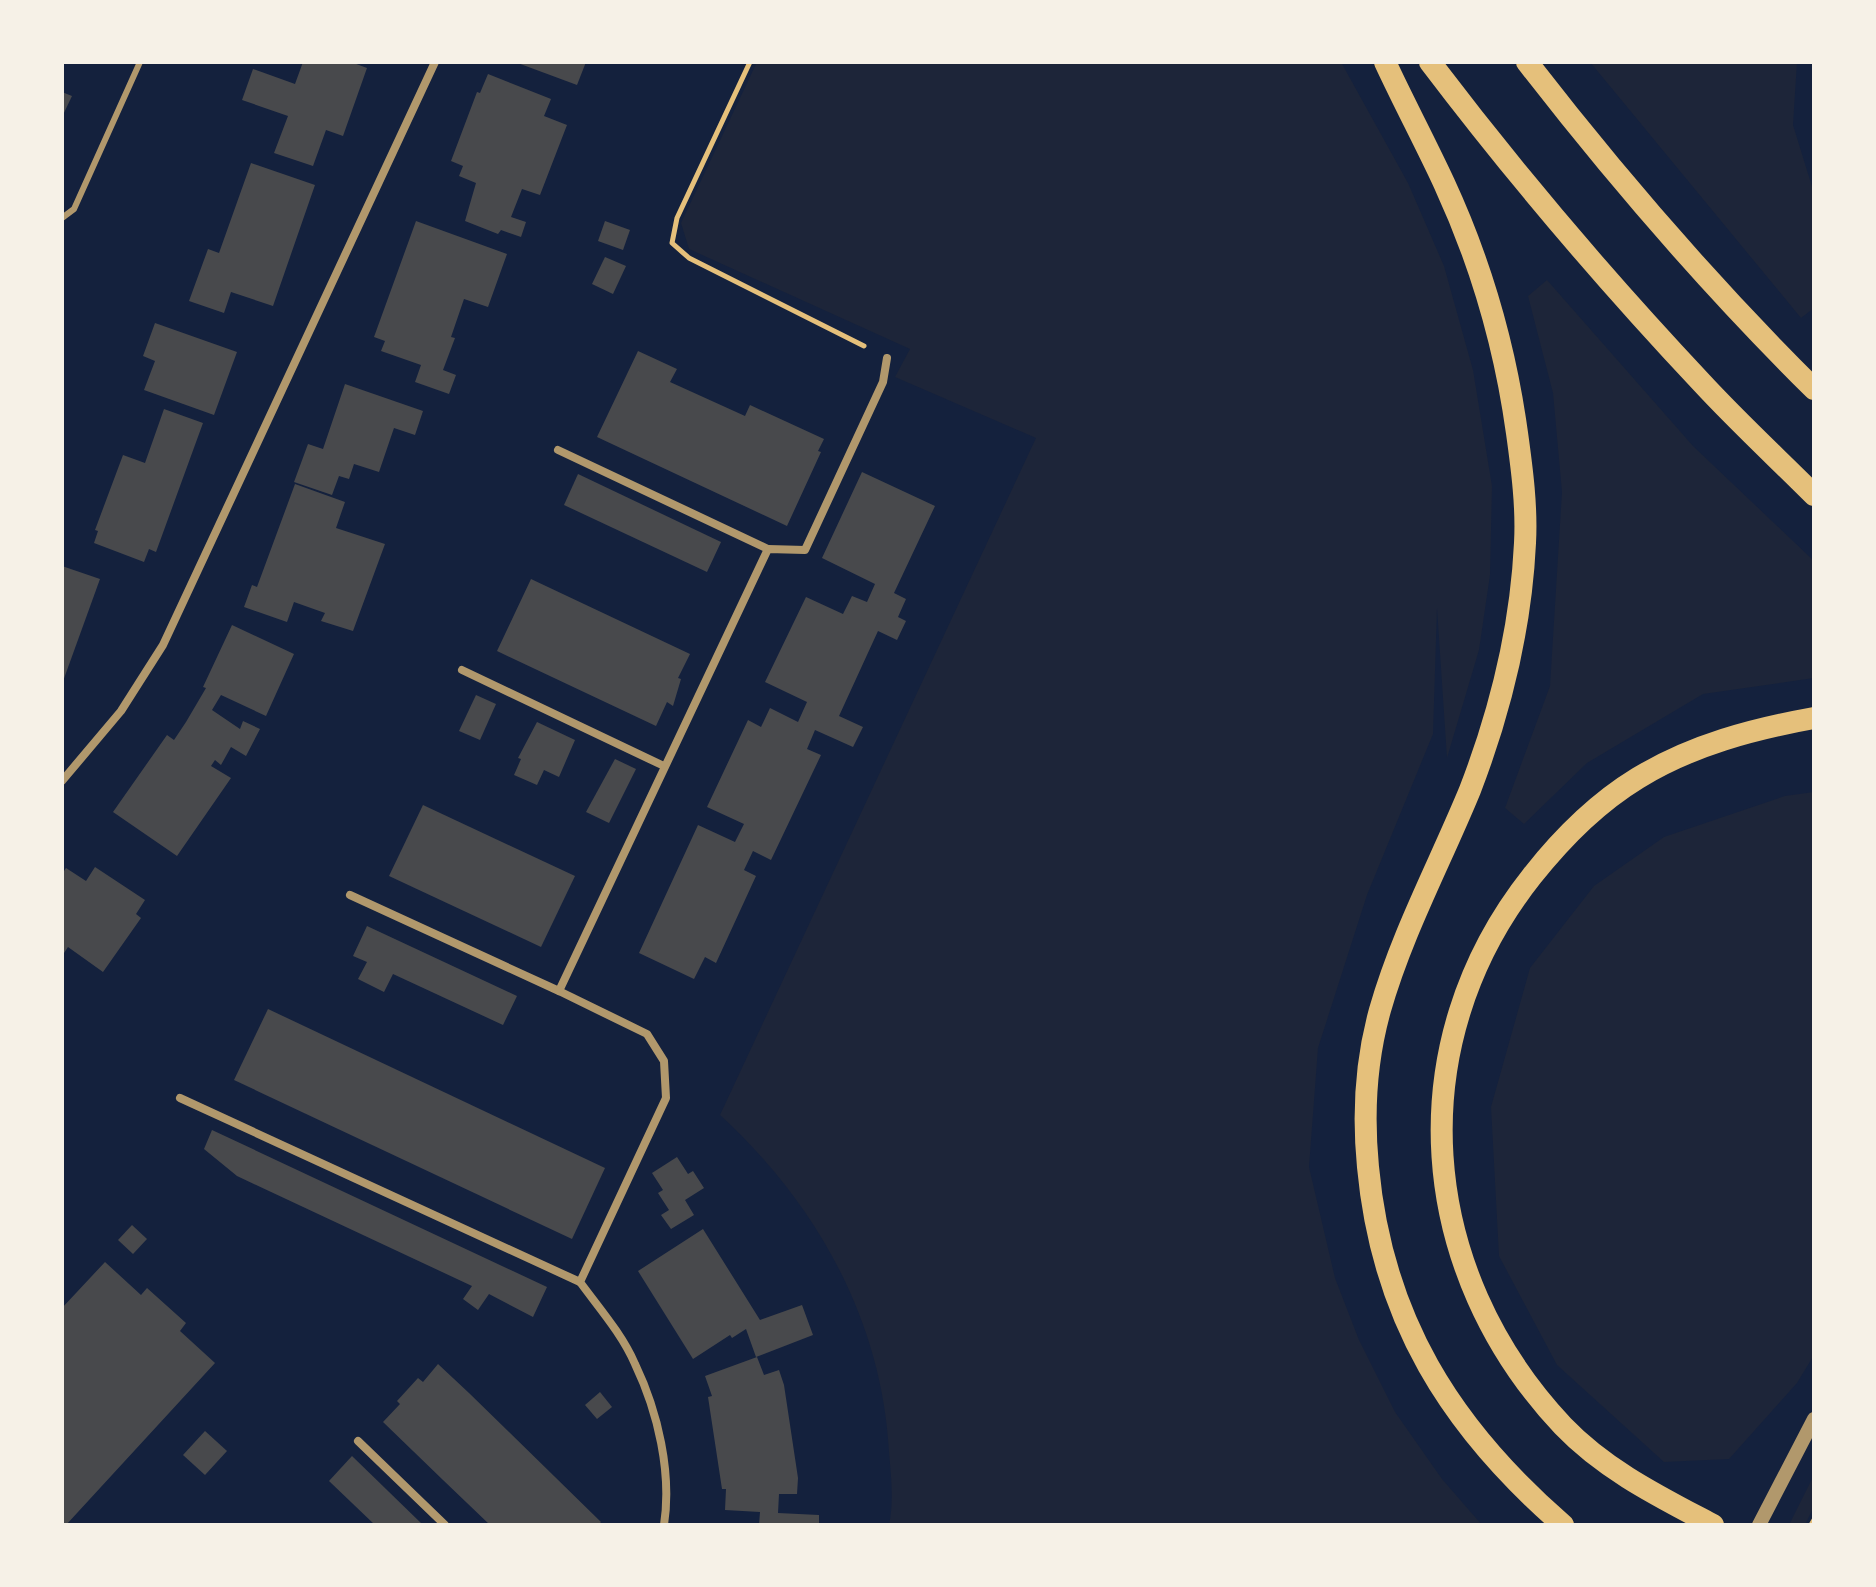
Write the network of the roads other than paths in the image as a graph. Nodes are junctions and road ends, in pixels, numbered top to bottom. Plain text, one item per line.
1 (140, 62) edge
2 (435, 62) edge
3 (1385, 62) edge
4 (1430, 62) edge
5 (1527, 62) edge
6 (62, 218) edge
7 (887, 358) road end
8 (1814, 389) edge
9 (558, 450) dead end
10 (1814, 495) edge
11 (768, 549) junction
12 (462, 670) dead end
13 (1814, 718) edge
14 (664, 766) junction
15 (62, 781) edge
16 (350, 895) dead end
17 (559, 991) junction
18 (180, 1098) dead end
19 (580, 1282) junction
20 (1814, 1419) edge
21 (358, 1441) dead end
22 (445, 1525) edge
23 (664, 1525) edge
24 (1563, 1525) edge
25 (1713, 1525) edge
26 (1759, 1525) edge

1 - 6 lane
2 - 15 street
3 - 24 highway
4 - 10 highway
5 - 8 highway
7 - 11 street
9 - 11 street
11 - 14 street
12 - 14 street
13 - 25 highway
14 - 17 street
16 - 17 street
17 - 19 street
18 - 19 street
19 - 23 street
20 - 26 street
21 - 22 street

